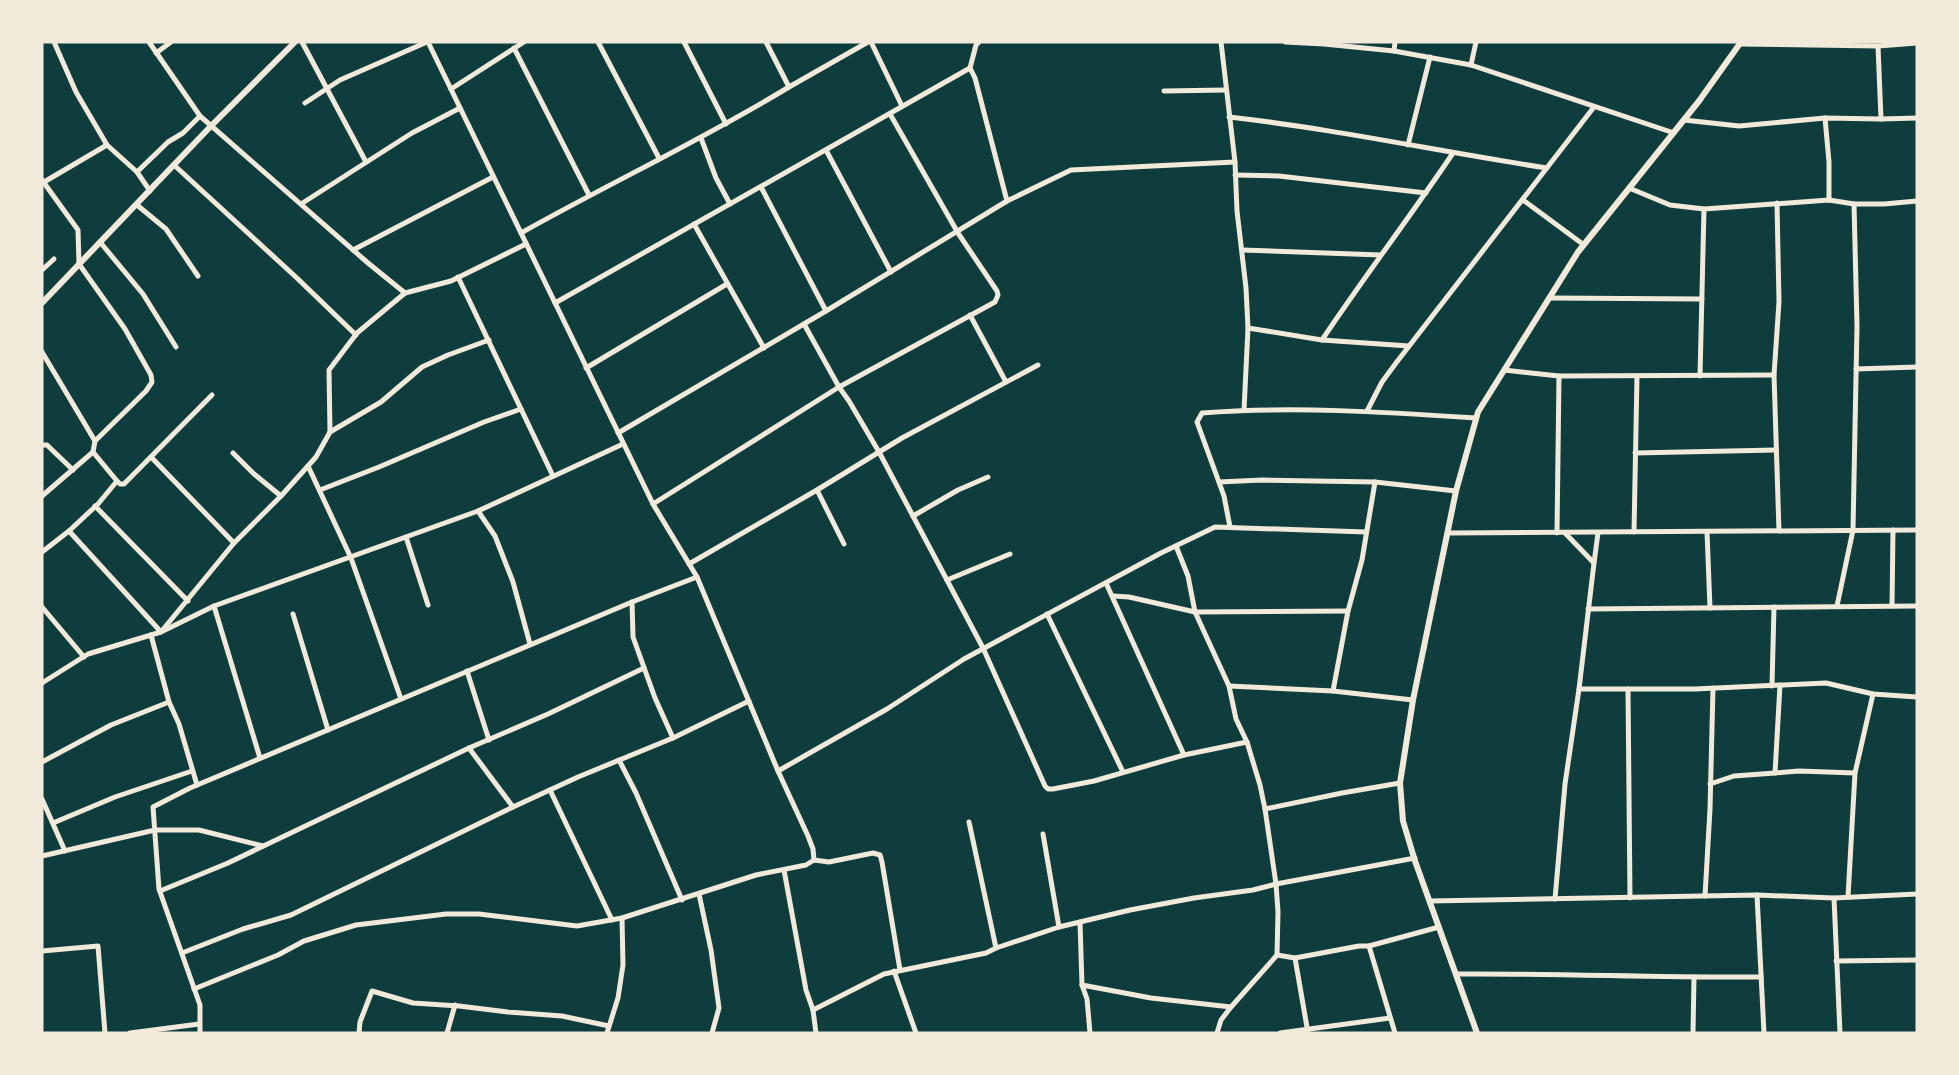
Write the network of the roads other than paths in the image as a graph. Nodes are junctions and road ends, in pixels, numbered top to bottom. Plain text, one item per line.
1 (54, 42) edge
2 (149, 42) edge
3 (171, 42) edge
4 (295, 42) edge
5 (302, 42) edge
6 (428, 42) edge
7 (524, 42) edge
8 (598, 42) edge
9 (684, 42) edge
10 (766, 42) edge
11 (869, 42) edge
12 (979, 42) edge
13 (1221, 42) edge
14 (1286, 42) edge
15 (1395, 42) edge
16 (1476, 42) edge
17 (1299, 43) edge
18 (1740, 43) edge
19 (1917, 43) edge
20 (1878, 46) junction
21 (514, 48) junction
22 (1394, 51) junction
23 (156, 53) junction
24 (1430, 57) junction
25 (1472, 65) junction
26 (970, 68) junction
27 (789, 87) junction
28 (328, 88) junction
29 (451, 89) junction
30 (1226, 90) junction
31 (1164, 91) dead end
32 (305, 103) dead end
33 (902, 106) junction
34 (1594, 106) junction
35 (460, 108) junction
36 (890, 114) junction
37 (200, 116) junction
38 (1229, 117) junction
39 (1825, 118) junction
40 (1917, 118) edge
41 (1881, 119) junction
42 (1684, 120) junction
43 (726, 124) junction
44 (210, 127) junction
45 (1674, 133) junction
46 (701, 138) junction
47 (107, 145) junction
48 (1408, 145) junction
49 (826, 150) junction
50 (1453, 153) junction
51 (659, 158) junction
52 (366, 162) junction
53 (1235, 162) junction
54 (174, 165) junction
55 (1547, 168) junction
56 (137, 172) junction
57 (1235, 175) junction
58 (493, 177) junction
59 (43, 181) edge
60 (762, 186) junction
61 (1629, 188) junction
62 (150, 191) junction
63 (1426, 193) junction
64 (589, 195) junction
65 (1522, 200) junction
66 (1828, 200) junction
67 (1007, 201) junction
68 (1917, 201) edge
69 (1777, 203) junction
70 (301, 204) junction
71 (730, 204) junction
72 (1854, 204) junction
73 (136, 205) junction
74 (1704, 209) junction
75 (694, 225) junction
76 (521, 233) junction
77 (958, 233) junction
78 (100, 242) junction
79 (526, 244) junction
80 (1584, 244) junction
81 (353, 250) junction
82 (1242, 250) junction
83 (1381, 255) junction
84 (54, 259) dead end
85 (79, 264) junction
86 (42, 270) edge
87 (891, 272) junction
88 (198, 276) dead end
89 (458, 278) junction
90 (727, 284) junction
91 (405, 293) junction
92 (1549, 298) junction
93 (1702, 299) junction
94 (42, 303) edge
95 (555, 303) junction
96 (826, 311) junction
97 (970, 315) junction
98 (804, 324) junction
99 (1248, 328) junction
100 (356, 335) junction
101 (489, 340) junction
102 (1322, 340) junction
103 (1409, 346) junction
104 (176, 347) dead end
105 (764, 348) junction
106 (42, 352) edge
107 (1038, 365) dead end
108 (1917, 367) edge
109 (586, 368) junction
110 (1856, 369) junction
111 (1504, 370) junction
112 (1637, 375) junction
113 (1700, 375) junction
114 (1774, 375) junction
115 (1559, 376) junction
116 (1006, 381) junction
117 (839, 387) junction
118 (212, 395) dead end
119 (521, 409) junction
120 (1244, 410) junction
121 (1367, 411) junction
122 (1476, 418) junction
123 (330, 432) junction
124 (618, 433) junction
125 (95, 441) junction
126 (623, 444) junction
127 (42, 445) edge
128 (1776, 450) junction
129 (93, 452) junction
130 (879, 452) junction
131 (233, 453) dead end
132 (1635, 453) junction
133 (151, 457) junction
134 (308, 466) junction
135 (73, 470) junction
136 (553, 476) junction
137 (988, 477) dead end
138 (117, 481) junction
139 (1219, 482) junction
140 (1375, 482) junction
141 (320, 490) junction
142 (817, 490) junction
143 (1456, 491) junction
144 (42, 496) edge
145 (281, 496) junction
146 (652, 504) junction
147 (95, 506) junction
148 (478, 511) junction
149 (913, 516) junction
150 (1230, 527) junction
151 (1853, 530) junction
152 (1893, 530) junction
153 (1917, 530) edge
154 (69, 531) junction
155 (1779, 531) junction
156 (1366, 532) junction
157 (1598, 532) junction
158 (1634, 532) junction
159 (1707, 532) junction
160 (1447, 533) junction
161 (1557, 533) junction
162 (1565, 533) junction
163 (406, 537) junction
164 (234, 543) junction
165 (844, 544) dead end
166 (1176, 546) junction
167 (42, 552) edge
168 (1010, 554) dead end
169 (351, 558) junction
170 (1594, 563) junction
171 (689, 564) junction
172 (697, 577) junction
173 (947, 579) junction
174 (1106, 582) junction
175 (1113, 596) junction
176 (188, 601) junction
177 (632, 602) junction
178 (428, 605) dead end
179 (214, 606) junction
180 (1837, 606) junction
181 (1892, 606) junction
182 (1917, 606) edge
183 (42, 607) edge
184 (1774, 607) junction
185 (1710, 608) junction
186 (1588, 609) junction
187 (1348, 611) junction
188 (1195, 612) junction
189 (293, 614) dead end
190 (1047, 614) junction
191 (161, 632) junction
192 (151, 635) junction
193 (530, 644) junction
194 (983, 648) junction
195 (84, 657) junction
196 (644, 668) junction
197 (467, 671) junction
198 (42, 683) edge
199 (1229, 686) junction
200 (1772, 686) junction
201 (1780, 686) junction
202 (1713, 688) junction
203 (1579, 689) junction
204 (1628, 689) junction
205 (1333, 691) junction
206 (1873, 694) junction
207 (1917, 697) edge
208 (401, 699) junction
209 (1413, 700) junction
210 (749, 701) junction
211 (169, 702) junction
212 (328, 730) junction
213 (673, 738) junction
214 (489, 740) junction
215 (1247, 742) junction
216 (469, 748) junction
217 (1184, 755) junction
218 (260, 758) junction
219 (619, 760) junction
220 (42, 762) edge
221 (192, 771) junction
222 (778, 771) junction
223 (1123, 772) junction
224 (1774, 773) junction
225 (1855, 773) junction
226 (1400, 783) junction
227 (1710, 784) junction
228 (197, 785) junction
229 (550, 790) junction
230 (42, 799) edge
231 (513, 807) junction
232 (1265, 809) junction
233 (969, 822) dead end
234 (52, 823) junction
235 (155, 831) junction
236 (1043, 834) dead end
237 (264, 846) junction
238 (65, 851) junction
239 (42, 856) edge
240 (1414, 858) junction
241 (814, 860) junction
242 (784, 870) junction
243 (1276, 884) junction
244 (160, 891) junction
245 (699, 894) junction
246 (1917, 894) edge
247 (1757, 895) junction
248 (1704, 896) junction
249 (1848, 897) junction
250 (1629, 898) junction
251 (1834, 898) junction
252 (1555, 899) junction
253 (682, 900) junction
254 (1430, 901) junction
255 (622, 918) junction
256 (612, 920) junction
257 (1080, 922) junction
258 (1059, 927) junction
259 (1439, 927) junction
260 (1369, 946) junction
261 (996, 948) junction
262 (42, 951) edge
263 (182, 953) junction
264 (1277, 955) junction
265 (1295, 958) junction
266 (1917, 960) edge
267 (1836, 961) junction
268 (897, 970) junction
269 (1456, 974) junction
270 (1694, 977) junction
271 (1761, 977) junction
272 (1082, 985) junction
273 (194, 989) junction
274 (455, 1005) junction
275 (1231, 1007) junction
276 (813, 1010) junction
277 (1390, 1018) junction
278 (199, 1024) junction
279 (609, 1026) junction
280 (1307, 1031) edge
281 (105, 1033) edge
282 (130, 1033) edge
283 (200, 1033) edge
284 (359, 1033) edge
285 (447, 1033) edge
286 (607, 1033) edge
287 (712, 1033) edge
288 (816, 1033) edge
289 (916, 1033) edge
290 (1090, 1033) edge
291 (1217, 1033) edge
292 (1280, 1033) edge
293 (1395, 1033) edge
294 (1477, 1033) edge
295 (1693, 1033) edge
296 (1764, 1033) edge
297 (1840, 1033) edge

1 - 47 street
2 - 23 street
3 - 23 street
4 - 44 street
5 - 28 street
6 - 28 street
6 - 29 street
7 - 21 street
8 - 51 street
9 - 43 street
10 - 27 street
11 - 27 street
11 - 33 street
12 - 26 street
13 - 30 street
14 - 17 street
15 - 22 street
16 - 25 street
17 - 22 street
18 - 20 street
18 - 42 street
19 - 20 street
20 - 41 street
21 - 29 street
21 - 64 street
22 - 24 street
23 - 37 street
24 - 25 street
24 - 48 street
25 - 34 street
26 - 33 street
26 - 67 street
27 - 43 street
28 - 32 street
28 - 52 street
29 - 35 street
30 - 31 street
30 - 38 street
33 - 36 street
34 - 45 street
34 - 55 street
35 - 52 street
35 - 58 street
36 - 49 street
36 - 77 street
37 - 44 street
37 - 56 street
38 - 48 street
38 - 53 street
39 - 41 street
39 - 42 street
39 - 66 street
40 - 41 street
42 - 45 street
43 - 46 street
44 - 54 street
44 - 70 street
45 - 61 street
46 - 51 street
46 - 71 street
47 - 56 street
47 - 59 street
48 - 50 street
49 - 60 street
49 - 87 street
50 - 55 street
50 - 63 street
51 - 64 street
52 - 70 street
53 - 57 street
53 - 67 street
54 - 62 street
54 - 100 street
55 - 65 street
56 - 62 street
57 - 63 street
57 - 82 street
58 - 76 street
58 - 81 street
59 - 85 street
60 - 71 street
60 - 96 street
61 - 74 street
61 - 80 street
62 - 73 street
63 - 83 street
64 - 76 street
65 - 80 street
65 - 103 street
66 - 69 street
66 - 72 street
67 - 77 street
68 - 72 street
69 - 74 street
69 - 114 street
70 - 81 street
71 - 75 street
72 - 110 street
73 - 78 street
73 - 88 street
74 - 93 street
75 - 90 street
75 - 95 street
76 - 79 street
77 - 87 street
77 - 97 street
78 - 85 street
78 - 104 street
79 - 89 street
79 - 95 street
80 - 92 street
81 - 91 street
82 - 83 street
82 - 99 street
83 - 102 street
84 - 86 street
85 - 94 street
85 - 125 street
87 - 96 street
89 - 91 street
89 - 101 street
90 - 105 street
90 - 109 street
91 - 100 street
92 - 93 street
92 - 111 street
93 - 113 street
95 - 109 street
96 - 98 street
97 - 116 street
97 - 117 street
98 - 105 street
98 - 117 street
99 - 102 street
99 - 120 street
100 - 123 street
101 - 119 street
101 - 123 street
102 - 103 street
103 - 121 street
105 - 124 street
106 - 125 street
107 - 116 street
108 - 110 street
109 - 124 street
110 - 151 street
111 - 115 street
111 - 122 street
112 - 113 street
112 - 115 street
112 - 132 street
113 - 114 street
114 - 128 street
115 - 161 street
116 - 130 street
117 - 130 street
117 - 146 street
118 - 133 street
119 - 136 street
119 - 141 street
120 - 121 street
120 - 139 street
121 - 122 street
122 - 143 street
123 - 134 street
124 - 126 street
125 - 129 street
126 - 136 street
126 - 146 street
127 - 135 street
128 - 132 street
128 - 155 street
129 - 135 street
129 - 138 street
130 - 142 street
130 - 149 street
131 - 145 street
132 - 158 street
133 - 138 street
133 - 164 street
134 - 141 street
134 - 145 street
135 - 144 street
136 - 148 street
137 - 149 street
138 - 147 street
139 - 140 street
139 - 150 street
140 - 143 street
140 - 156 street
141 - 169 street
142 - 165 street
142 - 171 street
143 - 160 street
145 - 164 street
146 - 171 street
147 - 154 street
147 - 176 street
148 - 163 street
148 - 193 street
149 - 173 street
150 - 156 street
150 - 166 street
151 - 152 street
151 - 155 street
151 - 180 street
152 - 153 street
152 - 181 street
154 - 167 street
154 - 191 street
155 - 159 street
156 - 187 street
157 - 158 street
157 - 162 street
157 - 170 street
158 - 159 street
159 - 185 street
160 - 161 street
160 - 209 street
161 - 162 street
162 - 170 street
163 - 169 street
163 - 178 street
164 - 176 street
166 - 174 street
166 - 188 street
168 - 173 street
169 - 179 street
169 - 208 street
170 - 186 street
171 - 172 street
172 - 177 street
172 - 210 street
173 - 194 street
174 - 175 street
174 - 190 street
175 - 188 street
175 - 217 street
176 - 191 street
177 - 193 street
177 - 196 street
179 - 191 street
179 - 218 street
180 - 181 street
180 - 184 street
181 - 182 street
183 - 195 street
184 - 185 street
184 - 200 street
185 - 186 street
186 - 203 street
187 - 188 street
187 - 205 street
188 - 199 street
189 - 212 street
190 - 194 street
190 - 223 street
191 - 192 street
192 - 195 street
192 - 211 street
193 - 197 street
194 - 222 street
194 - 223 street
195 - 198 street
196 - 213 street
196 - 214 street
197 - 208 street
197 - 214 street
199 - 205 street
199 - 215 street
200 - 201 street
200 - 202 street
201 - 206 street
201 - 224 street
202 - 204 street
202 - 227 street
203 - 204 street
203 - 252 street
204 - 250 street
205 - 209 street
206 - 207 street
206 - 225 street
208 - 212 street
209 - 226 street
210 - 213 street
210 - 222 street
211 - 220 street
211 - 221 street
212 - 218 street
213 - 219 street
214 - 216 street
215 - 217 street
215 - 232 street
216 - 231 street
216 - 237 street
217 - 223 street
218 - 228 street
219 - 229 street
219 - 253 street
221 - 228 street
221 - 234 street
222 - 241 street
224 - 225 street
224 - 227 street
225 - 249 street
226 - 232 street
226 - 240 street
227 - 248 street
228 - 235 street
229 - 231 street
229 - 256 street
230 - 234 street
231 - 263 street
232 - 243 street
233 - 261 street
234 - 238 street
235 - 237 street
235 - 238 street
235 - 244 street
236 - 258 street
237 - 244 street
238 - 239 street
240 - 243 street
240 - 254 street
241 - 242 street
241 - 268 street
242 - 245 street
242 - 276 street
243 - 257 street
243 - 264 street
244 - 263 street
245 - 253 street
245 - 287 street
246 - 249 street
247 - 248 street
247 - 251 street
247 - 271 street
248 - 250 street
249 - 251 street
250 - 252 street
251 - 267 street
252 - 254 street
253 - 255 street
254 - 259 street
255 - 256 street
255 - 279 street
256 - 273 street
257 - 258 street
257 - 272 street
258 - 261 street
259 - 260 street
259 - 269 street
260 - 265 street
260 - 277 street
261 - 268 street
262 - 281 street
263 - 273 street
264 - 265 street
264 - 275 street
265 - 280 street
266 - 267 street
267 - 297 street
268 - 276 street
268 - 289 street
269 - 270 street
269 - 294 street
270 - 271 street
270 - 295 street
271 - 296 street
272 - 275 street
272 - 290 street
273 - 278 street
274 - 279 street
274 - 284 street
274 - 285 street
275 - 291 street
276 - 288 street
277 - 280 street
277 - 293 street
278 - 282 street
278 - 283 street
279 - 286 street
280 - 292 street

